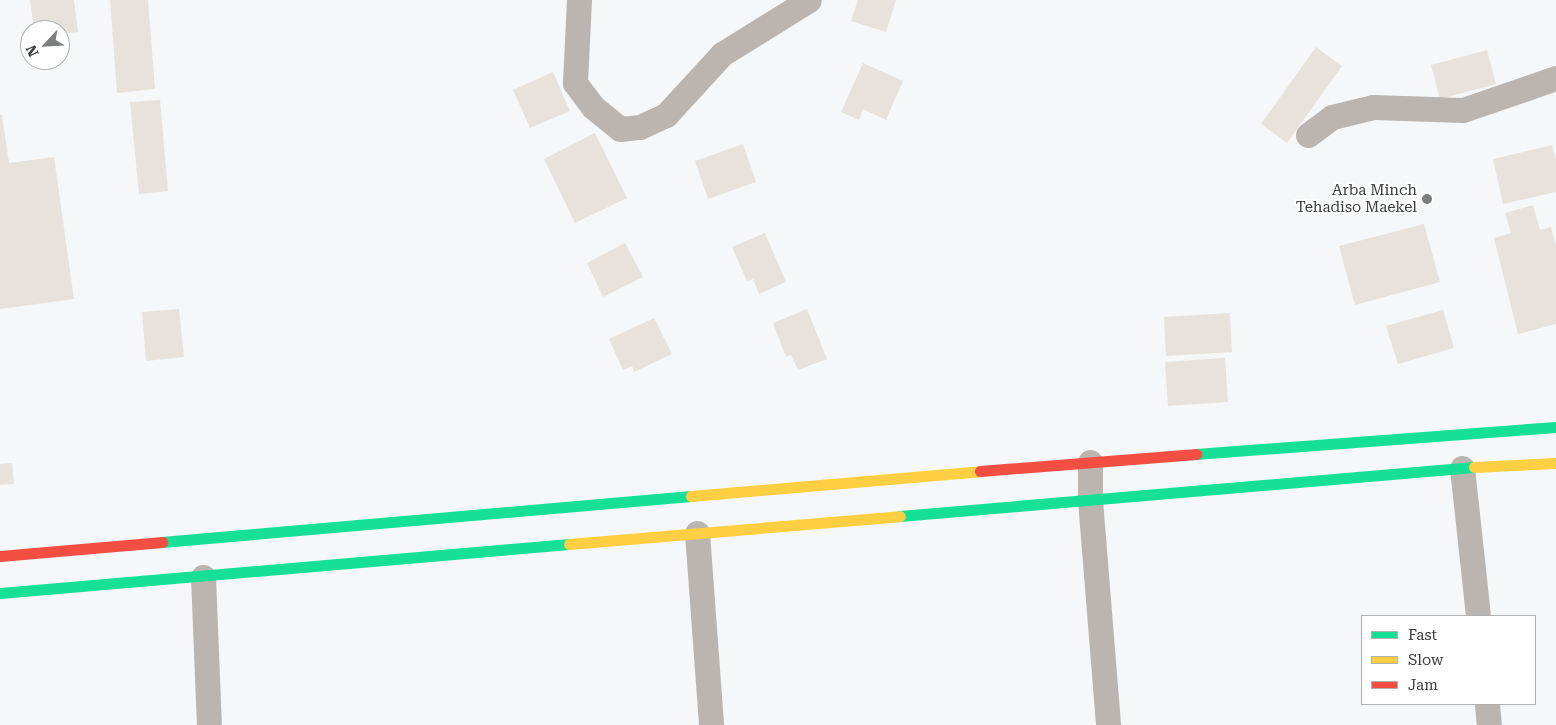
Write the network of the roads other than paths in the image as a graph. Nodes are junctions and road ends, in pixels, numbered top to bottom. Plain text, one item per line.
1 (580, 0) edge
2 (809, 0) edge
3 (1556, 78) edge
4 (1308, 135) dead end
5 (1556, 427) edge
6 (1090, 462) junction
7 (1556, 463) edge
8 (1462, 468) junction
9 (1090, 500) junction
10 (697, 533) junction
11 (0, 556) edge
12 (203, 577) junction
13 (0, 593) edge
14 (1478, 615) edge
15 (1487, 705) edge
16 (209, 725) edge
17 (711, 725) edge
18 (1108, 725) edge
19 (1489, 725) edge

1 - 2 street
3 - 4 street
5 - 6 main road
6 - 9 street
6 - 11 main road
7 - 8 main road
8 - 9 main road
8 - 14 street
9 - 10 main road
9 - 18 street
10 - 12 main road
10 - 17 street
12 - 13 main road
12 - 16 street
15 - 19 street

